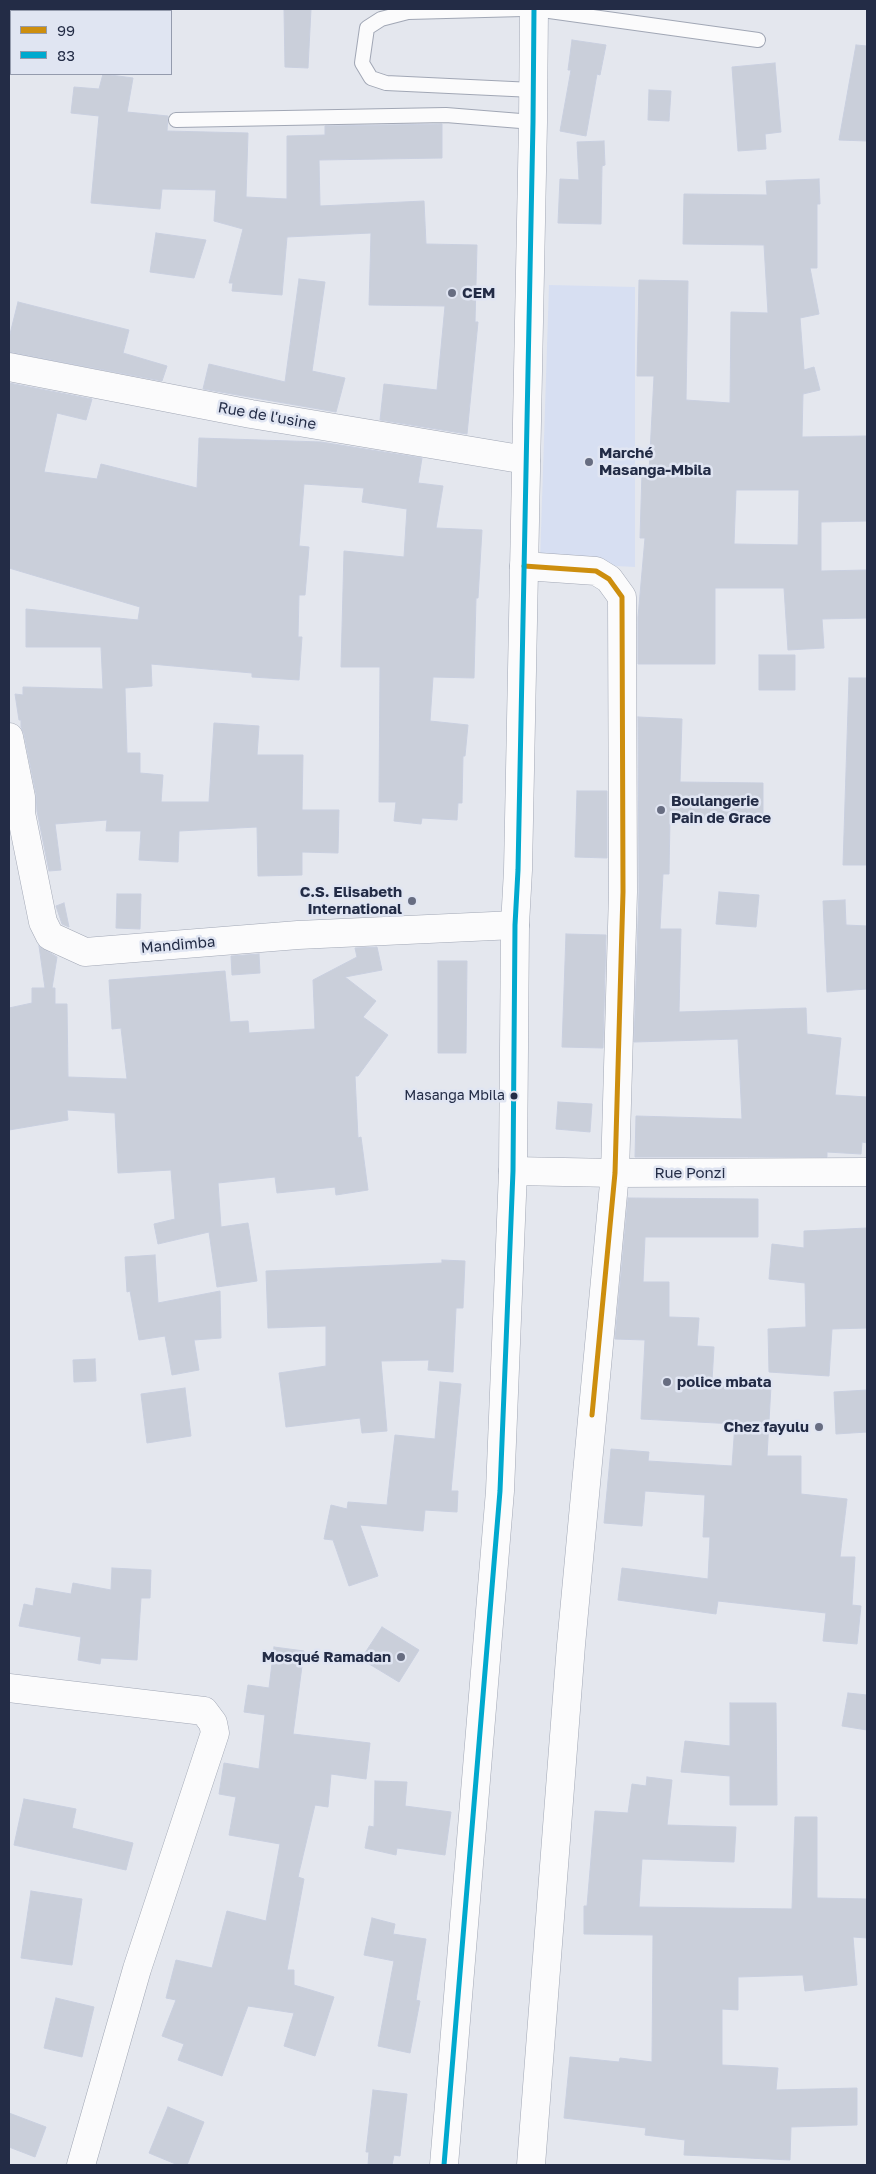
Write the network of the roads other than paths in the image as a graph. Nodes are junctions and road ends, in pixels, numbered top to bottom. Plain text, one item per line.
1 (523, 9) edge
2 (534, 9) edge
3 (758, 40) dead end
4 (533, 90) junction
5 (176, 120) dead end
6 (533, 122) junction
7 (9, 367) edge
8 (526, 460) junction
9 (524, 566) junction
10 (9, 737) edge
11 (515, 926) junction
12 (513, 1171) junction
13 (867, 1172) edge
14 (615, 1173) junction
15 (9, 1688) edge
16 (80, 2165) edge
17 (444, 2165) edge
18 (531, 2165) edge

1 - 4 lane
2 - 3 lane
2 - 4 main road
4 - 6 main road
5 - 6 lane
6 - 8 main road
7 - 8 main road, Rue de l'usine
8 - 9 main road
9 - 11 main road
9 - 14 main road
10 - 11 main road, Mandimba
11 - 12 main road
12 - 14 main road, Rue Ponzi
12 - 17 main road
13 - 14 main road, Rue Ponzi
14 - 18 main road
15 - 16 main road

